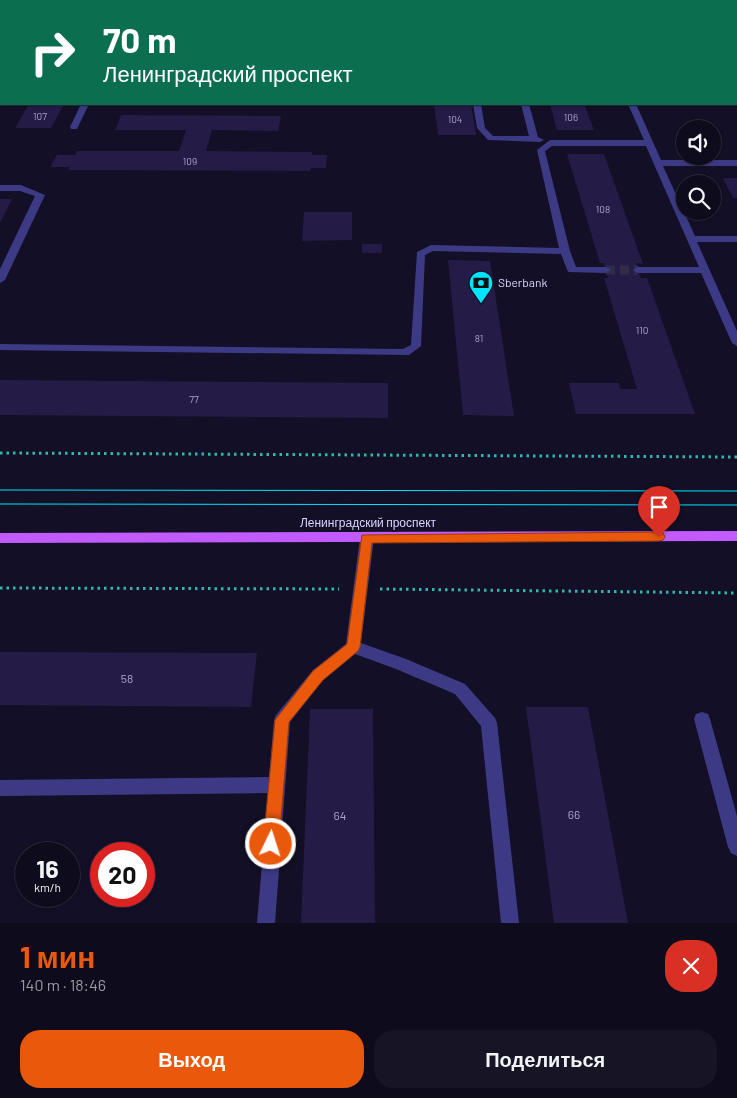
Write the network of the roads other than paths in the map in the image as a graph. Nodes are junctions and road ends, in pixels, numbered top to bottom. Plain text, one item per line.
1 (85, 105) edge
2 (477, 105) edge
3 (525, 105) edge
4 (632, 105) edge
5 (74, 127) dead end
6 (534, 139) junction
7 (550, 143) junction
8 (650, 143) junction
9 (659, 163) junction
10 (737, 164) edge
11 (0, 188) edge
12 (692, 239) junction
13 (737, 239) edge
14 (565, 251) junction
15 (606, 270) tunnel mouth
16 (638, 270) tunnel mouth
17 (705, 270) junction
18 (0, 280) edge
19 (737, 343) edge
20 (0, 347) edge
21 (737, 536) edge
22 (0, 538) edge
23 (366, 538) junction
24 (353, 647) junction
25 (702, 719) dead end
26 (275, 786) junction
27 (0, 788) edge
28 (737, 847) edge
29 (266, 923) edge
30 (510, 923) edge

1 - 5 street
2 - 6 street
3 - 6 street
4 - 8 street
6 - 7 street
7 - 8 street
7 - 14 street
8 - 9 street
9 - 10 street
9 - 12 street
11 - 18 street
12 - 13 street
12 - 17 street
14 - 15 street
14 - 20 street
16 - 17 street
17 - 19 street
21 - 23 main road, Ленинградский проспект
22 - 23 main road, Ленинградский проспект
23 - 24 street
24 - 26 street
24 - 30 street
25 - 28 street
26 - 27 street
26 - 29 street

